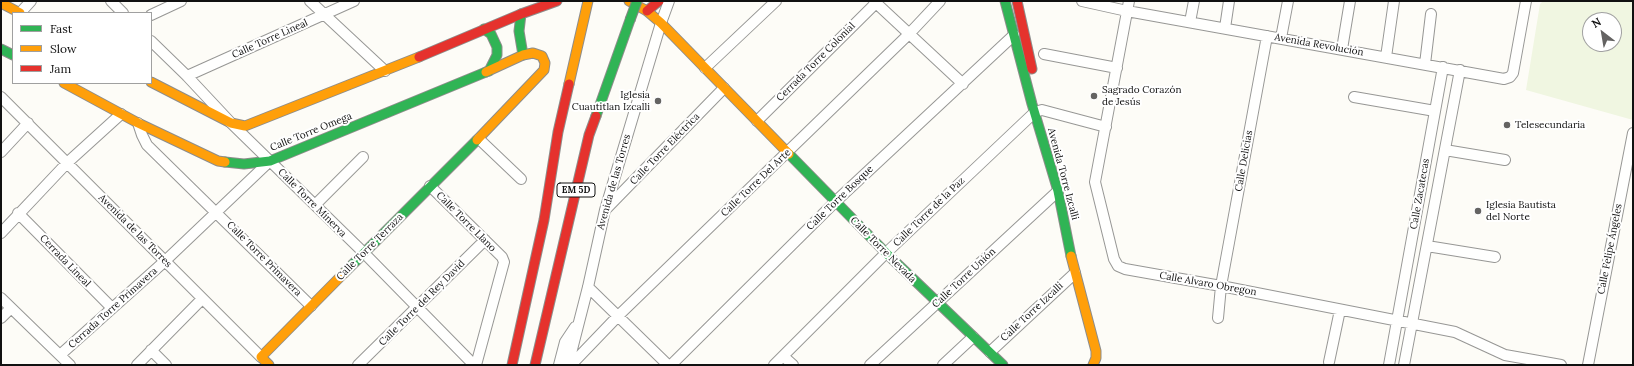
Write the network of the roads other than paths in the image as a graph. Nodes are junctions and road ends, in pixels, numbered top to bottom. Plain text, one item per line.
1 (31, 1) edge
2 (111, 1) edge
3 (181, 1) edge
4 (310, 1) edge
5 (354, 1) edge
6 (557, 1) edge
7 (588, 1) edge
8 (629, 1) edge
9 (637, 1) edge
10 (659, 1) edge
11 (669, 1) edge
12 (776, 1) edge
13 (940, 1) edge
14 (1005, 1) edge
15 (1017, 1) edge
16 (1082, 1) edge
17 (1194, 1) edge
18 (1228, 1) edge
19 (1288, 1) edge
20 (1350, 1) edge
21 (1394, 1) edge
22 (1526, 1) edge
23 (875, 2) edge
24 (1, 3) edge
25 (540, 4) edge
26 (1128, 6) edge
27 (647, 11) junction
28 (18, 12) edge
29 (21, 12) edge
30 (122, 12) edge
31 (325, 14) junction
32 (521, 14) junction
33 (1431, 14) dead end
34 (152, 15) edge
35 (1190, 22) junction
36 (661, 23) junction
37 (1225, 28) junction
38 (484, 29) junction
39 (909, 34) junction
40 (1014, 35) junction
41 (1267, 36) junction
42 (1281, 38) junction
43 (152, 42) edge
44 (1, 49) edge
45 (1342, 49) junction
46 (12, 54) edge
47 (1044, 54) dead end
48 (523, 55) junction
49 (1386, 57) junction
50 (1425, 64) junction
51 (1443, 67) junction
52 (705, 68) junction
53 (1117, 68) junction
54 (1460, 70) junction
55 (385, 71) junction
56 (489, 71) junction
57 (187, 76) junction
58 (152, 83) edge
59 (66, 84) edge
60 (964, 84) junction
61 (724, 88) junction
62 (1354, 97) dead end
63 (1, 98) edge
64 (1038, 111) junction
65 (1435, 111) junction
66 (121, 114) junction
67 (757, 121) junction
68 (28, 123) junction
69 (138, 123) junction
70 (231, 123) junction
71 (1106, 127) junction
72 (1633, 133) edge
73 (479, 139) junction
74 (1445, 150) junction
75 (1, 152) edge
76 (787, 152) junction
77 (363, 157) dead end
78 (1505, 160) dead end
79 (270, 161) junction
80 (67, 163) junction
81 (521, 180) dead end
82 (430, 186) junction
83 (1058, 191) junction
84 (835, 202) junction
85 (315, 205) junction
86 (605, 210) junction
87 (217, 212) junction
88 (18, 213) junction
89 (1, 232) edge
90 (485, 240) junction
91 (1427, 246) junction
92 (364, 253) junction
93 (886, 253) junction
94 (1409, 257) junction
95 (1496, 258) dead end
96 (1424, 260) junction
97 (165, 261) junction
98 (1075, 273) junction
99 (1222, 286) junction
100 (588, 287) junction
101 (1, 298) edge
102 (202, 299) junction
103 (937, 303) junction
104 (311, 306) junction
105 (11, 308) junction
106 (112, 308) junction
107 (418, 308) junction
108 (1340, 310) junction
109 (618, 316) junction
110 (1, 318) edge
111 (1218, 318) dead end
112 (579, 321) junction
113 (1397, 321) junction
114 (1412, 324) junction
115 (974, 337) junction
116 (151, 350) junction
117 (990, 352) junction
118 (60, 355) junction
119 (261, 356) junction
120 (784, 356) junction
121 (1329, 362) dead end
122 (470, 363) edge
123 (70, 365) edge
124 (137, 365) edge
125 (166, 365) edge
126 (269, 365) edge
127 (358, 365) edge
128 (512, 365) edge
129 (535, 365) edge
130 (559, 365) edge
131 (568, 365) edge
132 (571, 365) edge
133 (669, 365) edge
134 (774, 365) edge
135 (793, 365) edge
136 (870, 365) edge
137 (943, 365) edge
138 (1003, 365) edge
139 (1093, 365) edge
140 (1389, 365) edge
141 (1404, 365) edge
142 (1561, 365) edge
143 (1588, 365) edge

1 - 29 street
2 - 30 street
3 - 34 street
4 - 31 street
5 - 31 street, Calle Torre Lineal
6 - 25 main road
7 - 128 main road, EM 5D
8 - 27 main road, Calle Torre Nevada
9 - 129 main road, EM 5D, bridge
10 - 27 main road
11 - 36 street, Avenida de las Torres
12 - 52 street
13 - 39 street, Calle Torre Del Arte
14 - 40 main road, Avenida Torre Izcalli
15 - 64 main road
16 - 26 street, Avenida Revolución
17 - 35 street
18 - 37 street
19 - 42 street
20 - 45 street
21 - 49 street
22 - 54 street, Avenida Revolución
23 - 39 street
23 - 67 street, Cerrada Torre Colonial
24 - 28 main road
25 - 32 main road
26 - 35 street, Avenida Revolución
26 - 53 street, Calle Alvaro Obregon
27 - 36 main road, Calle Torre Nevada
31 - 55 street
31 - 57 street, Calle Torre Lineal
32 - 38 main road
32 - 48 main road
33 - 50 street
35 - 37 street, Avenida Revolución
36 - 52 main road, Calle Torre Nevada
36 - 86 street, Avenida de las Torres
37 - 41 street, Avenida Revolución
38 - 55 main road
38 - 56 main road
39 - 60 street
39 - 76 street, Calle Torre Del Arte
40 - 60 street, Calle Torre Bosque
40 - 64 main road, Avenida Torre Izcalli
41 - 42 street, Avenida Revolución
41 - 99 street, Calle Delicias
42 - 45 street, Avenida Revolución
43 - 57 street, Calle Torre Minerva
44 - 46 main road
45 - 49 street, Avenida Revolución
47 - 53 street
48 - 56 main road, Calle Torre Omega
48 - 73 main road, Calle Torre Terraza
49 - 50 street, Avenida Revolución
50 - 51 street, Avenida Revolución
51 - 54 street, Avenida Revolución
51 - 65 street, Calle Zacatecas
52 - 61 main road, Calle Torre Nevada
53 - 71 street, Calle Alvaro Obregon
54 - 74 street, Calle Zacatecas
55 - 70 main road
56 - 79 main road, Calle Torre Omega
57 - 70 street, Calle Torre Minerva
58 - 70 main road
59 - 66 main road, Calle Torre Omega
60 - 84 street, Calle Torre Bosque
61 - 67 main road, Calle Torre Nevada
61 - 86 street, Calle Torre Eléctrica
62 - 65 street
63 - 68 street, Avenida de las Torres
64 - 71 street
64 - 83 main road, Avenida Torre Izcalli
64 - 93 street, Calle Torre de la Paz
65 - 94 street, Calle Zacatecas
66 - 69 main road, Calle Torre Omega
66 - 80 street
67 - 76 main road, Calle Torre Nevada
68 - 75 street
68 - 80 street, Avenida de las Torres
69 - 79 main road, Calle Torre Omega
69 - 87 street, Calle Torre Primavera
70 - 79 street, Calle Torre Minerva
71 - 99 street, Calle Alvaro Obregon
72 - 143 street, Calle Felipe Ángeles
73 - 81 street
73 - 82 main road, Calle Torre Terraza
74 - 78 street
74 - 91 street, Calle Zacatecas
76 - 84 main road, Calle Torre Nevada
76 - 109 street, Calle Torre Del Arte
77 - 85 street
79 - 85 street, Calle Torre Minerva
79 - 87 street
80 - 88 street
80 - 97 street, Avenida de las Torres
82 - 90 street, Calle Torre Llano
82 - 92 main road, Calle Torre Terraza
83 - 98 main road, Avenida Torre Izcalli
83 - 103 street, Calle Torre Unión
84 - 93 main road, Calle Torre Nevada
84 - 133 street, Calle Torre Bosque
85 - 92 street, Calle Torre Minerva
86 - 100 street, Avenida de las Torres
87 - 97 street
87 - 104 street, Calle Torre Primavera
88 - 89 street
88 - 106 street, Cerrada Lineal
90 - 107 street, Calle Torre del Rey David
90 - 122 street, Calle Torre Llano
91 - 95 street
91 - 96 street, Calle Zacatecas
92 - 104 main road, Calle Torre Terraza
92 - 107 street, Calle Torre Minerva
93 - 103 main road, Calle Torre Nevada
93 - 120 street, Calle Torre de la Paz
94 - 96 street
94 - 113 street, Calle Zacatecas
96 - 114 street, Calle Zacatecas
97 - 102 street, Avenida de las Torres
97 - 106 street, Cerrada Torre Primavera
98 - 117 street, Calle Torre Izcalli
98 - 139 main road, Avenida Torre Izcalli
99 - 108 street, Calle Alvaro Obregon
99 - 111 street, Calle Delicias
100 - 109 street
100 - 112 street, Avenida de las Torres
101 - 105 street
102 - 116 street
102 - 119 street, Avenida de las Torres
103 - 115 main road, Calle Torre Nevada
103 - 136 street, Calle Torre Unión
104 - 119 main road, Calle Torre Terraza
105 - 110 street
105 - 118 street
106 - 118 street, Cerrada Torre Primavera
107 - 122 street, Calle Torre Minerva
107 - 127 street, Calle Torre del Rey David
108 - 113 street, Calle Alvaro Obregon
108 - 121 street
109 - 132 street, Calle Torre Del Arte
109 - 133 street
112 - 130 street
112 - 131 street, Avenida de las Torres
113 - 114 street, Calle Alvaro Obregon
113 - 140 street, Calle Zacatecas
114 - 141 street, Calle Zacatecas
114 - 142 street, Calle Alvaro Obregon
115 - 117 main road, Calle Torre Nevada
115 - 137 street
116 - 124 street
116 - 125 street
117 - 138 main road, Calle Torre Nevada
118 - 123 street
119 - 126 main road, Avenida de las Torres
120 - 134 street, Calle Torre de la Paz
120 - 135 street

